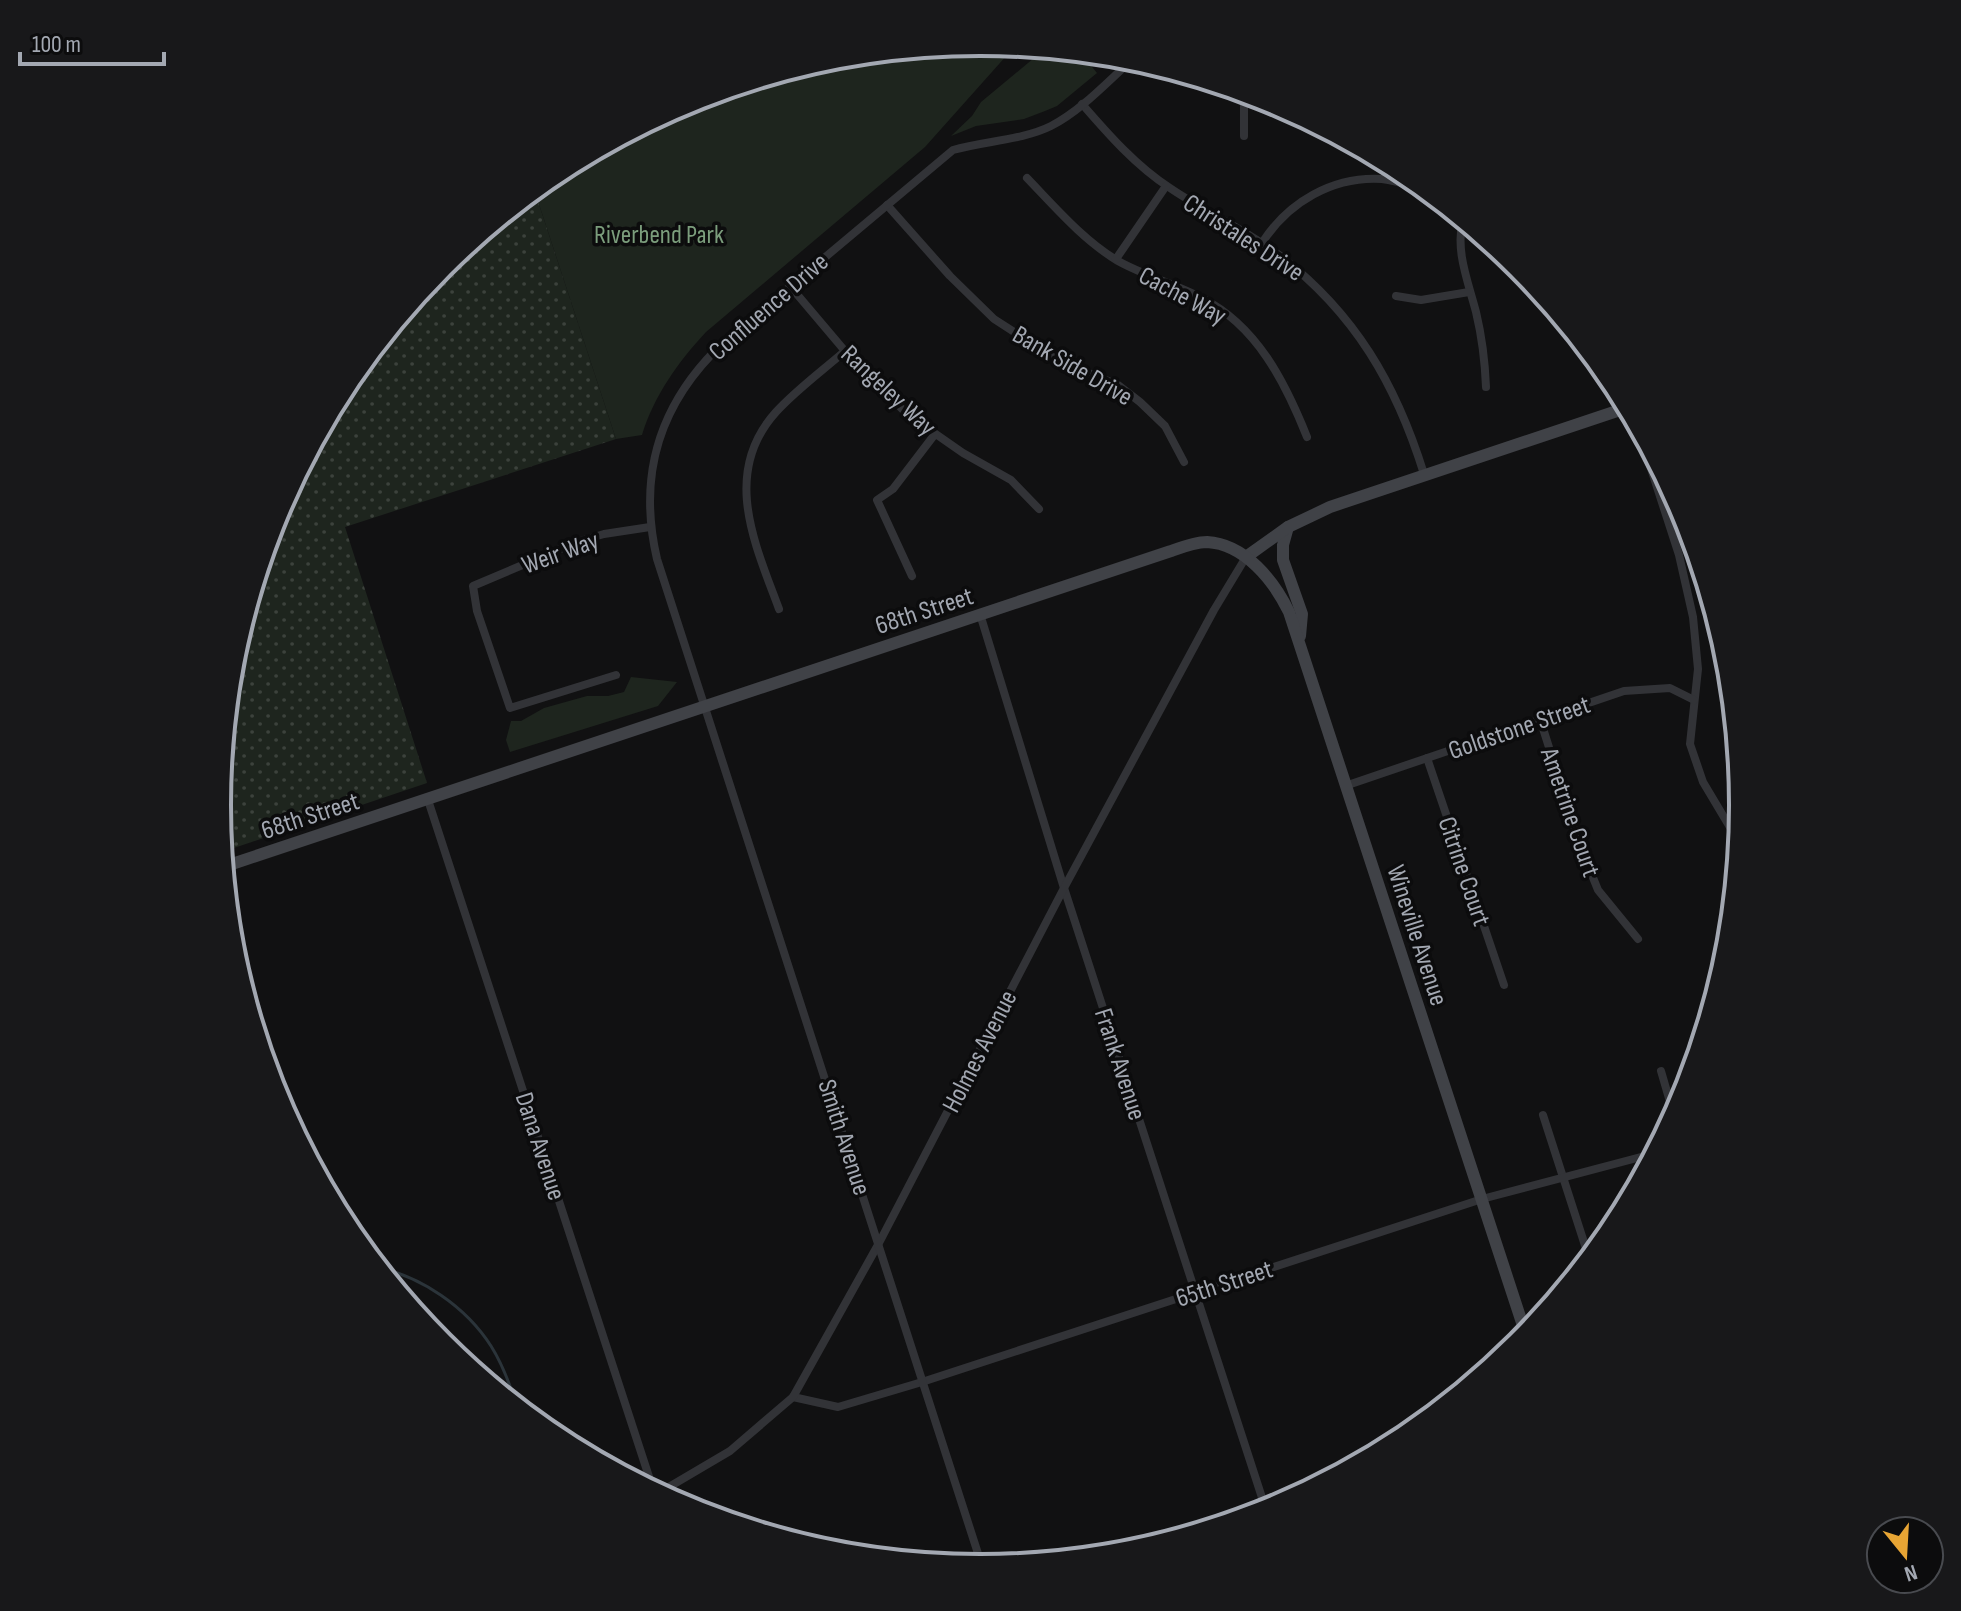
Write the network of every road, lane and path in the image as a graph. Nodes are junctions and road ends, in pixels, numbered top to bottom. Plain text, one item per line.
1 (1121, 69) edge
2 (1082, 104) junction
3 (1244, 104) edge
4 (1244, 136) dead end
5 (1027, 178) dead end
6 (1398, 183) edge
7 (1166, 186) junction
8 (887, 205) junction
9 (1460, 230) edge
10 (1262, 243) junction
11 (1116, 259) junction
12 (790, 286) junction
13 (1469, 292) junction
14 (1396, 296) dead end
15 (845, 351) junction
16 (1486, 387) dead end
17 (1617, 411) edge
18 (935, 434) junction
19 (1307, 437) dead end
20 (1184, 462) dead end
21 (1424, 474) junction
22 (1653, 475) edge
23 (1660, 495) joint
24 (1039, 509) dead end
25 (650, 527) junction
26 (1288, 527) junction
27 (1246, 557) junction
28 (912, 576) dead end
29 (779, 609) dead end
30 (980, 614) junction
31 (1299, 640) junction
32 (616, 675) dead end
33 (1694, 700) junction
34 (704, 705) junction
35 (1540, 719) junction
36 (1427, 758) junction
37 (1345, 786) junction
38 (428, 800) junction
39 (1729, 827) edge
40 (234, 864) edge
41 (1064, 888) junction
42 (1638, 939) dead end
43 (1504, 985) dead end
44 (1661, 1071) dead end
45 (1669, 1100) edge
46 (1543, 1115) dead end
47 (1643, 1156) edge
48 (1563, 1177) junction
49 (1482, 1199) junction
50 (879, 1243) junction
51 (1586, 1247) edge
52 (1194, 1292) junction
53 (1522, 1323) edge
54 (922, 1382) junction
55 (793, 1397) junction
56 (651, 1479) edge
57 (668, 1486) edge
58 (1263, 1500) edge
59 (978, 1555) edge

1 - 2 street, Confluence Drive
2 - 7 street, Christales Drive
2 - 8 street, Confluence Drive
3 - 4 street
5 - 11 street, Cache Way
6 - 10 street
7 - 10 street, Christales Drive
7 - 11 street
8 - 12 street, Confluence Drive
8 - 20 street, Bank Side Drive
9 - 13 street
10 - 21 street, Christales Drive
11 - 19 street, Cache Way
12 - 15 street, Rangeley Way
12 - 25 street, Confluence Drive
13 - 14 street
13 - 16 street
15 - 18 street, Rangeley Way
15 - 29 street
17 - 21 street
18 - 24 street, Rangeley Way
18 - 28 street
21 - 26 street
22 - 23 street
23 - 33 street
25 - 32 street, Weir Way
25 - 34 street, Confluence Drive
26 - 27 street
26 - 31 street
27 - 30 street, 68th Street
27 - 31 street, Wineville Avenue
27 - 41 street, Holmes Avenue
30 - 34 street, 68th Street
30 - 41 street, Frank Avenue
31 - 37 street, Wineville Avenue
33 - 35 street, Goldstone Street
33 - 39 street
34 - 38 street, 68th Street
34 - 50 street, Smith Avenue
35 - 36 street, Goldstone Street
35 - 42 street, Ametrine Court
36 - 37 street, Goldstone Street
36 - 43 street, Citrine Court
37 - 49 street, Wineville Avenue
38 - 40 street, 68th Street
38 - 56 street, Dana Avenue
41 - 50 street, Holmes Avenue
41 - 52 street, Frank Avenue
44 - 45 street
46 - 48 street
47 - 48 street, 65th Street
48 - 49 street, 65th Street
48 - 51 street
49 - 52 street, 65th Street
49 - 53 street, Wineville Avenue
50 - 54 street, Smith Avenue
50 - 55 street, Holmes Avenue
52 - 54 street, 65th Street
52 - 58 street, Frank Avenue
54 - 55 street, 65th Street
54 - 59 street, Smith Avenue
55 - 57 street, Holmes Avenue

